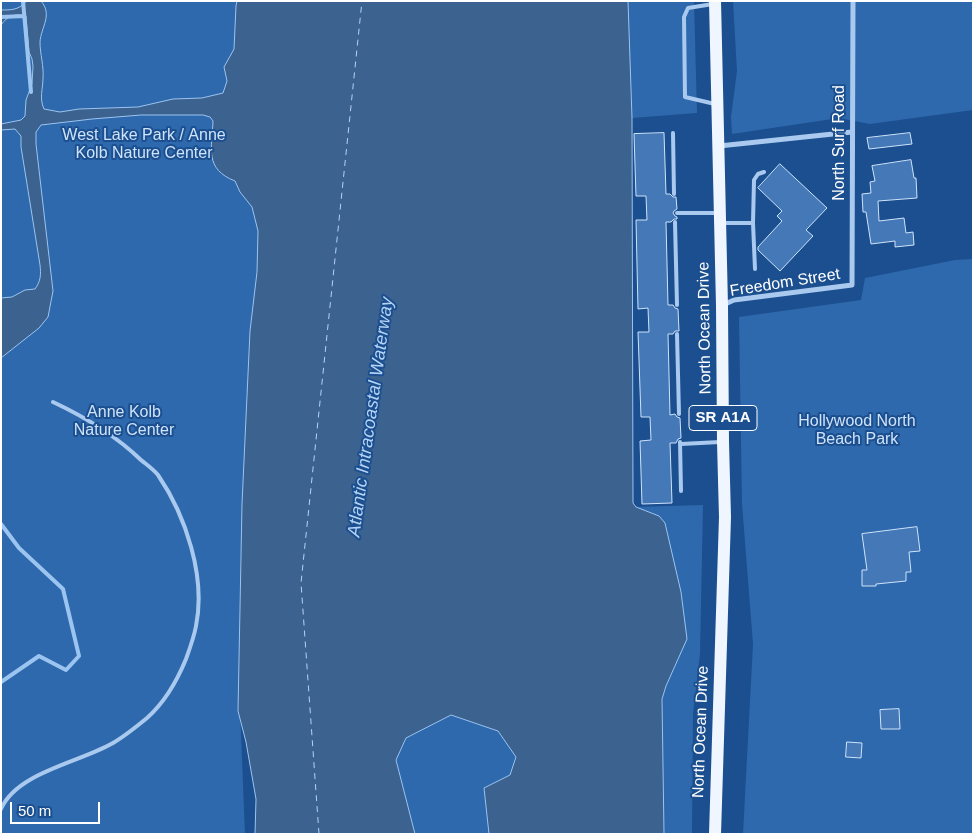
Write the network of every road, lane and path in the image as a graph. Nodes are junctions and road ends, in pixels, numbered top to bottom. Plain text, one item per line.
1 (853, 1) edge
2 (715, 3) edge
3 (717, 105) junction
4 (852, 132) junction
5 (673, 133) dead end
6 (718, 146) junction
7 (764, 172) dead end
8 (674, 194) dead end
9 (677, 213) dead end
10 (720, 218) junction
11 (675, 222) dead end
12 (753, 223) junction
13 (755, 269) dead end
14 (852, 285) joint
15 (677, 305) dead end
16 (722, 306) junction
17 (677, 334) dead end
18 (53, 402) dead end
19 (679, 414) dead end
20 (722, 442) junction
21 (681, 491) dead end
22 (1, 809) edge
23 (715, 834) edge

1 - 4 street, North Surf Road
2 - 3 main road, North Ocean Drive / SR A1A
2 - 3 lane
3 - 6 main road, North Ocean Drive / SR A1A
4 - 6 street
4 - 14 street, North Surf Road
5 - 8 lane
6 - 10 main road, North Ocean Drive / SR A1A
7 - 12 lane
9 - 10 lane
10 - 12 lane
10 - 16 main road, North Ocean Drive / SR A1A
11 - 15 lane
12 - 13 lane
14 - 16 street, Freedom Street
16 - 20 main road, North Ocean Drive / SR A1A
17 - 19 lane
18 - 22 lane
20 - 21 lane
20 - 23 main road, North Ocean Drive / SR A1A

